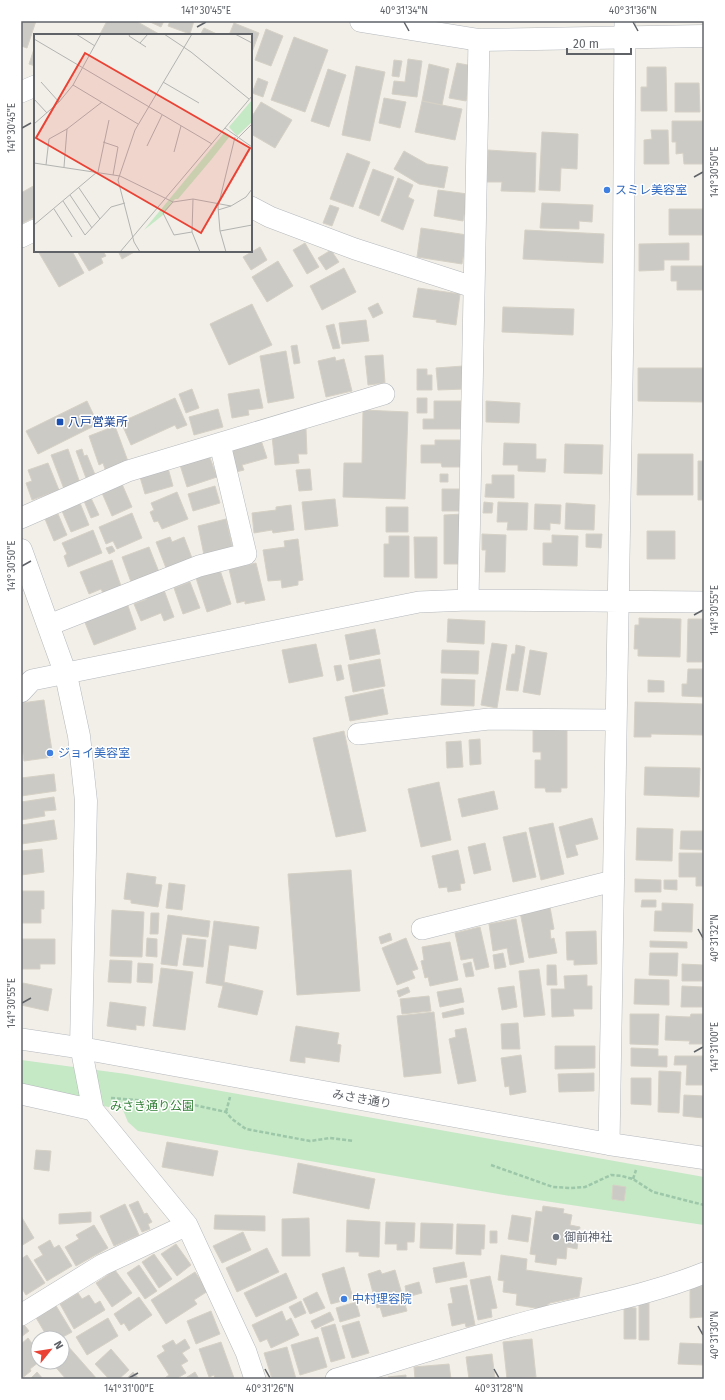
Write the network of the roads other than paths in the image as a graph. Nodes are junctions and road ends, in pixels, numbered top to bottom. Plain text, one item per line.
1 (360, 21) edge
2 (625, 29) edge
3 (704, 36) edge
4 (479, 40) junction
5 (34, 86) edge
6 (21, 92) edge
7 (252, 208) edge
8 (34, 230) edge
9 (21, 237) edge
10 (473, 287) junction
11 (384, 394) dead end
12 (220, 444) junction
13 (21, 518) edge
14 (21, 550) edge
15 (468, 600) junction
16 (618, 602) junction
17 (704, 602) edge
18 (49, 625) junction
19 (66, 675) junction
20 (21, 692) edge
21 (616, 720) junction
22 (358, 734) dead end
23 (613, 881) junction
24 (422, 929) dead end
25 (21, 1039) edge
26 (81, 1048) junction
27 (21, 1094) edge
28 (93, 1110) junction
29 (609, 1144) junction
30 (704, 1158) edge
31 (187, 1225) junction
32 (704, 1273) edge
33 (21, 1314) edge
34 (256, 1379) edge
35 (336, 1379) edge

1 - 4 street
2 - 3 street
2 - 4 street
2 - 16 street
4 - 10 street
5 - 6 street
7 - 10 street
8 - 9 street
10 - 15 street
11 - 12 street
12 - 13 street
12 - 18 street
14 - 18 street
15 - 16 street
15 - 19 street
16 - 17 street
16 - 21 street
18 - 19 street
19 - 20 street
19 - 26 street
21 - 22 street
21 - 23 street
23 - 24 street
23 - 29 street
25 - 26 street, みさき通り
26 - 28 street
26 - 29 street, みさき通り
27 - 28 street
28 - 31 street
29 - 30 street, みさき通り
31 - 33 street
31 - 34 street
32 - 35 street

